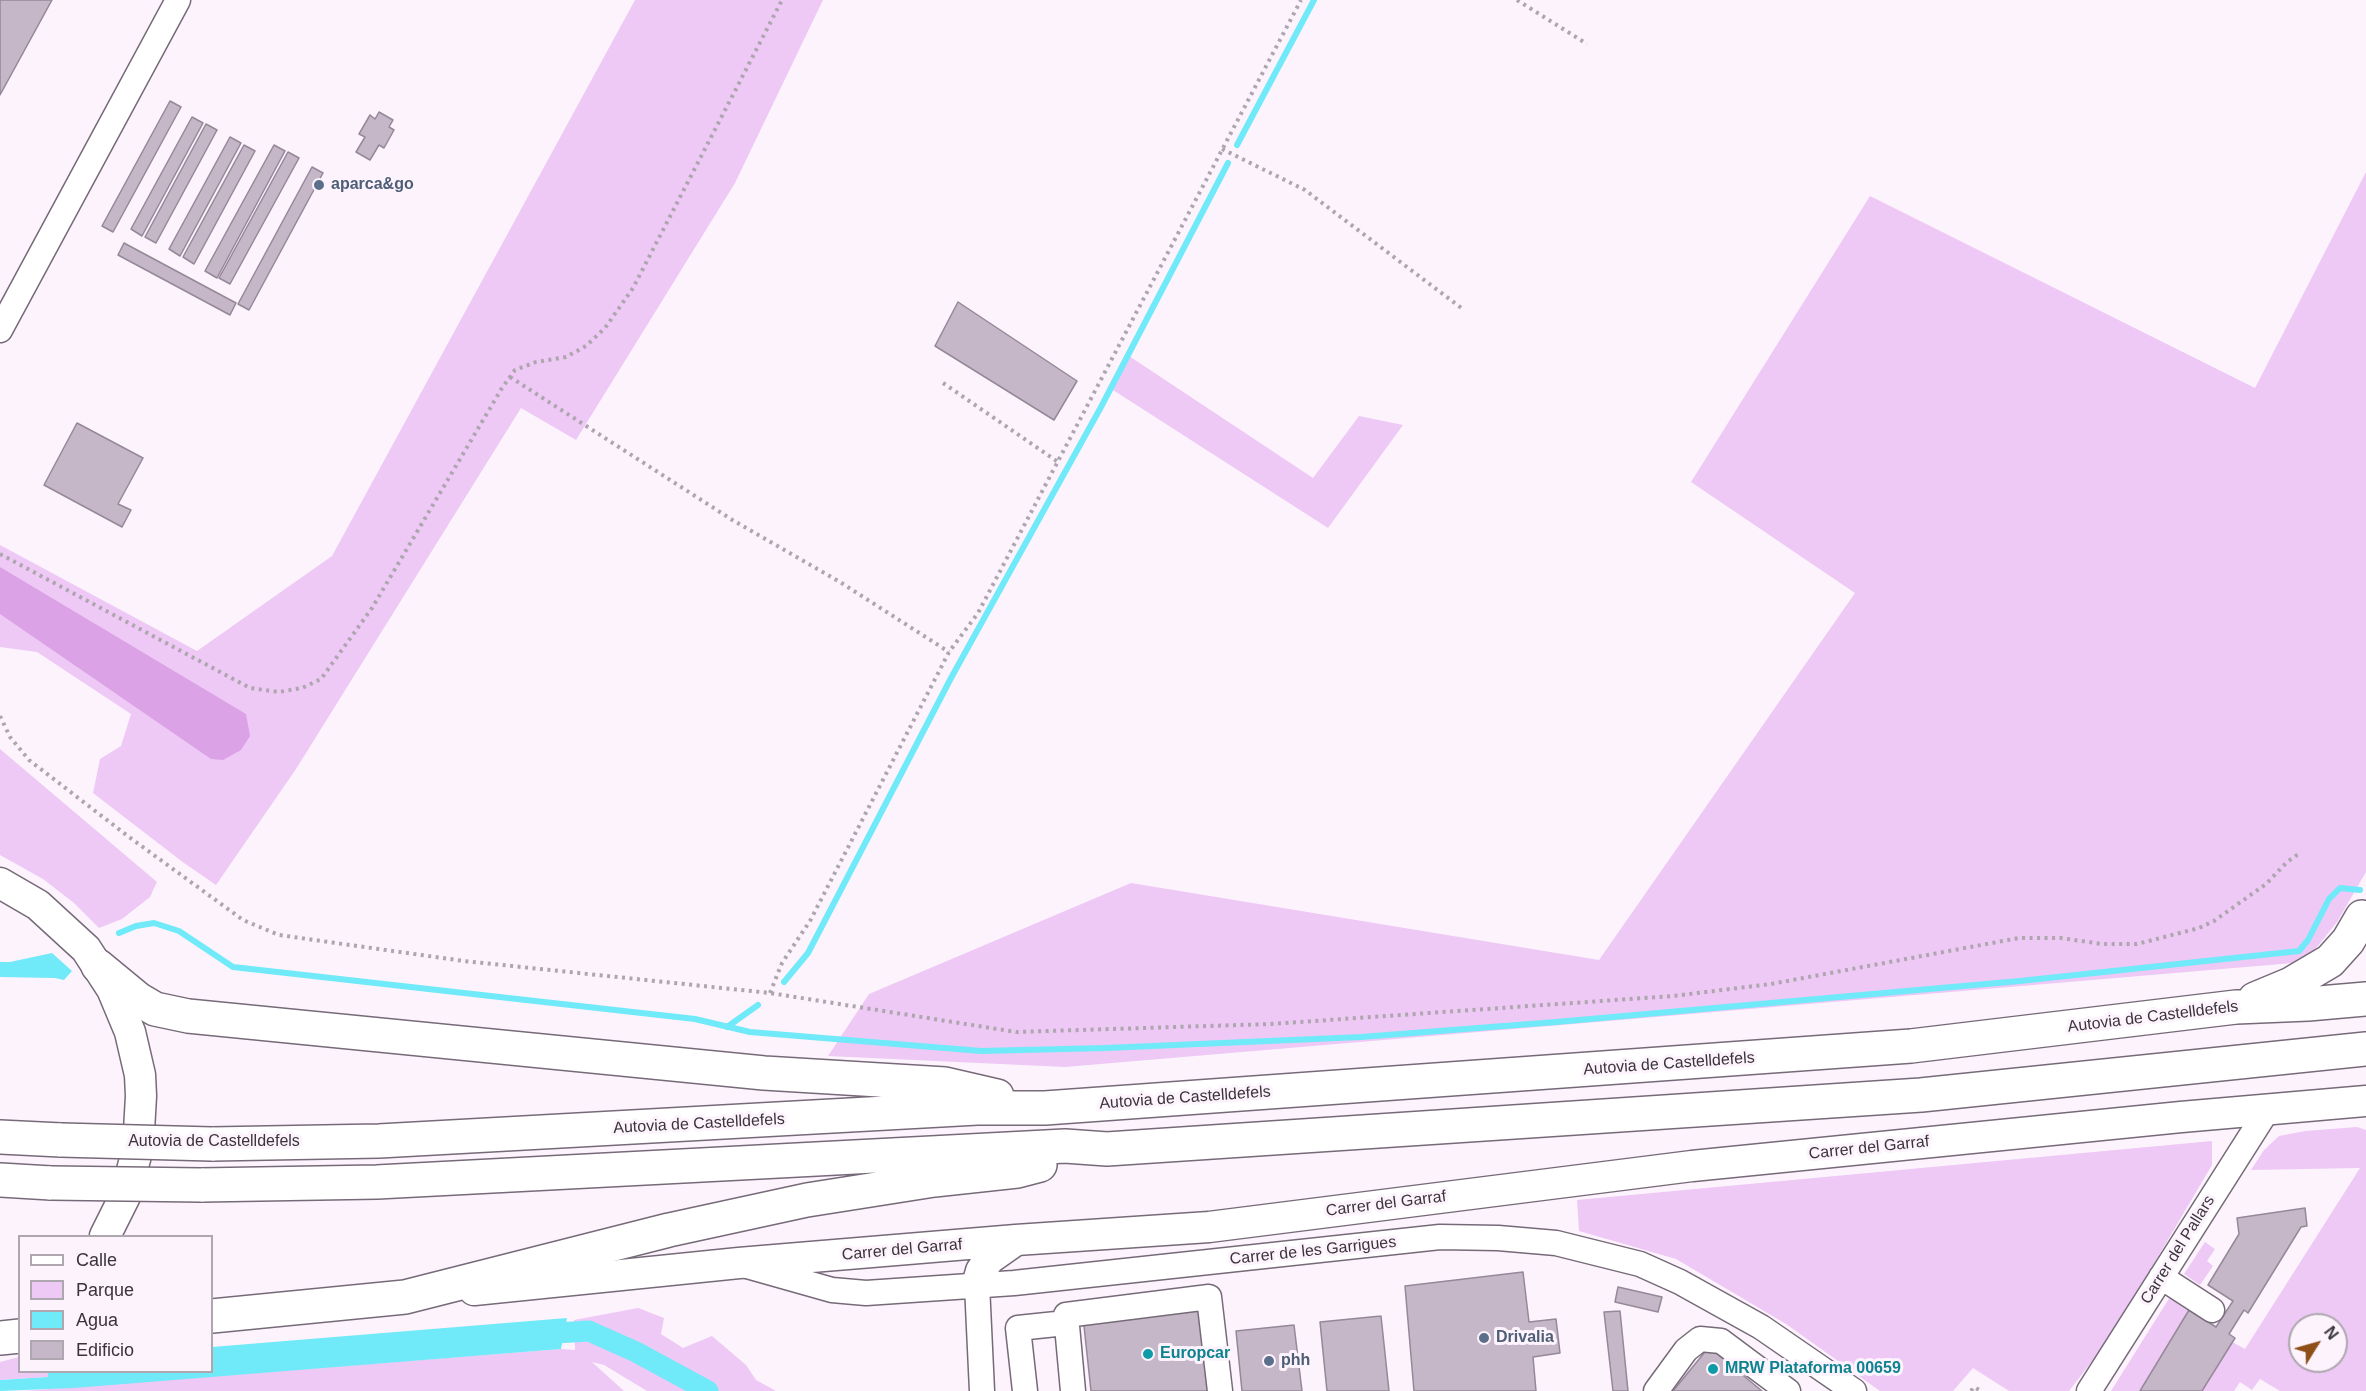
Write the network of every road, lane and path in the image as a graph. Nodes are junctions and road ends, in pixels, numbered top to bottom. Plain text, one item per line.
1 (178, 0) edge
2 (782, 0) edge
3 (1301, 0) edge
4 (1517, 0) edge
5 (1587, 44) dead end
6 (1222, 149) junction
7 (1464, 309) dead end
8 (0, 330) edge
9 (510, 377) junction
10 (943, 383) dead end
11 (1058, 462) junction
12 (0, 554) edge
13 (950, 652) junction
14 (0, 716) edge
15 (2300, 853) dead end
16 (4, 883) edge
17 (2365, 922) edge
18 (2366, 954) edge
19 (98, 966) junction
20 (2319, 968) junction
21 (770, 993) junction
22 (2366, 999) edge
23 (2236, 1007) junction
24 (2366, 1049) edge
25 (2366, 1101) edge
26 (1045, 1108) junction
27 (2268, 1108) junction
28 (0, 1137) edge
29 (1107, 1149) junction
30 (0, 1180) edge
31 (106, 1235) edge
32 (1016, 1240) junction
33 (739, 1263) junction
34 (2161, 1277) junction
35 (977, 1285) junction
36 (405, 1297) junction
37 (2212, 1310) dead end
38 (213, 1317) edge
39 (18, 1322) edge
40 (1066, 1323) junction
41 (0, 1331) edge
42 (18, 1336) edge
43 (0, 1338) edge
44 (982, 1391) edge
45 (1025, 1391) edge
46 (1073, 1391) edge
47 (1220, 1391) edge
48 (1656, 1391) edge
49 (1788, 1391) edge
50 (1854, 1391) edge
51 (1971, 1391) edge
52 (1981, 1391) edge
53 (2089, 1391) edge

1 - 8 street
2 - 9 path
3 - 6 path
4 - 5 path
6 - 7 path
6 - 11 path
9 - 12 path
9 - 13 path
10 - 11 path
11 - 13 path
13 - 21 path
14 - 21 path
15 - 21 path
16 - 19 main road
17 - 20 highway
18 - 20 highway
19 - 26 highway
19 - 31 main road
20 - 23 highway
22 - 23 highway, Autovia de Castelldefels
23 - 26 highway, Autovia de Castelldefels
24 - 29 highway
25 - 27 main road, Carrer del Garraf
26 - 28 highway, Autovia de Castelldefels, bridge
27 - 32 main road, Carrer del Garraf
27 - 34 street, Carrer del Pallars
29 - 30 highway, bridge
29 - 36 highway
32 - 33 main road, Carrer del Garraf
32 - 35 main road
33 - 35 street, Carrer de les Garrigues
33 - 36 main road, Carrer del Garraf
34 - 37 street
34 - 53 street, Carrer del Pallars
35 - 44 street
35 - 50 street, Carrer de les Garrigues
36 - 38 highway
39 - 41 main road
40 - 45 street
40 - 46 street
40 - 47 street
42 - 43 highway
48 - 49 street
51 - 52 path

